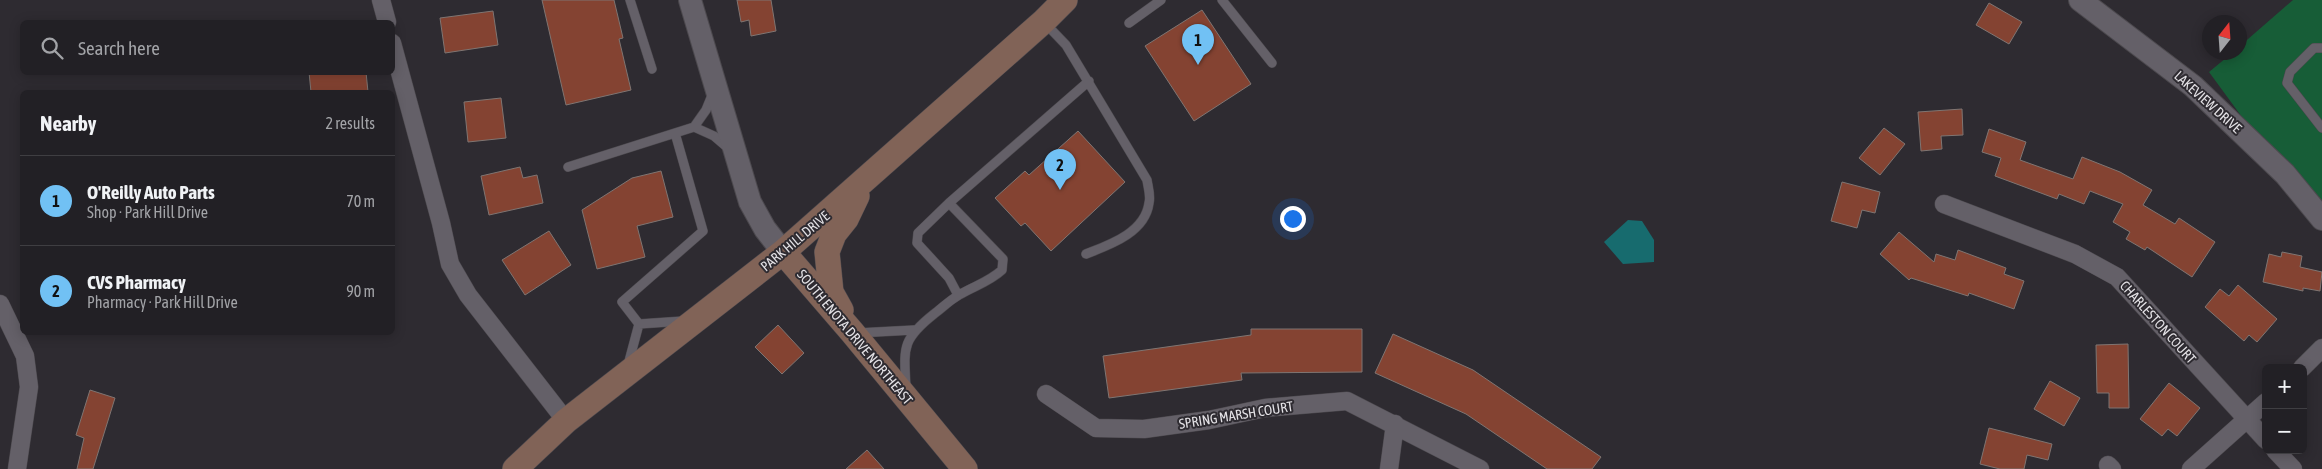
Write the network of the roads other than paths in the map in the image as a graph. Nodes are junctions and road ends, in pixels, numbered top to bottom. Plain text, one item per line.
1 (381, 0) edge
2 (630, 0) edge
3 (690, 0) edge
4 (1065, 0) edge
5 (1161, 0) edge
6 (1222, 0) edge
7 (2080, 0) edge
8 (386, 20) edge
9 (1044, 21) junction
10 (1129, 23) dead end
11 (2322, 48) edge
12 (395, 54) edge
13 (1272, 63) dead end
14 (652, 69) dead end
15 (1088, 81) junction
16 (715, 88) junction
17 (694, 127) junction
18 (2322, 128) edge
19 (675, 133) junction
20 (735, 153) junction
21 (568, 168) dead end
22 (863, 184) junction
23 (949, 203) junction
24 (1944, 204) dead end
25 (2322, 219) edge
26 (783, 252) junction
27 (1086, 254) dead end
28 (958, 295) junction
29 (0, 304) edge
30 (695, 321) junction
31 (638, 324) junction
32 (914, 330) junction
33 (852, 332) junction
34 (2322, 348) edge
35 (2306, 364) edge
36 (625, 376) junction
37 (1046, 394) dead end
38 (906, 397) junction
39 (2262, 406) edge
40 (2247, 420) junction
41 (566, 421) junction
42 (1395, 424) junction
43 (2262, 436) edge
44 (2279, 454) edge
45 (17, 469) edge
46 (515, 469) edge
47 (965, 469) edge
48 (1389, 469) edge
49 (1480, 469) edge
50 (2191, 469) edge
51 (2293, 469) edge

1 - 8 street
2 - 14 lane
3 - 16 street, SOUTH ENOTA DRIVE NORTHEAST
4 - 9 main road, PARK HILL DRIVE
5 - 10 lane
6 - 13 lane
7 - 25 street, LAKEVIEW DRIVE
9 - 15 lane
9 - 22 main road, PARK HILL DRIVE
11 - 18 lane
12 - 41 street
15 - 23 lane
15 - 27 lane
16 - 17 lane
16 - 20 street, SOUTH ENOTA DRIVE NORTHEAST
17 - 19 lane
17 - 20 lane
19 - 21 lane
19 - 31 lane
20 - 26 street, SOUTH ENOTA DRIVE NORTHEAST
22 - 26 main road, PARK HILL DRIVE
22 - 33 main road
23 - 28 lane
23 - 28 lane
24 - 40 street, CHARLESTON COURT
26 - 30 main road, PARK HILL DRIVE
26 - 33 main road, SOUTH ENOTA DRIVE NORTHEAST
28 - 32 lane
29 - 45 street
30 - 31 lane
30 - 36 main road, PARK HILL DRIVE
31 - 36 lane
32 - 33 lane
32 - 38 lane
33 - 38 main road, SOUTH ENOTA DRIVE NORTHEAST
34 - 35 street
36 - 41 main road, PARK HILL DRIVE
37 - 42 street, SPRING MARSH COURT
38 - 47 main road, SOUTH ENOTA DRIVE NORTHEAST
39 - 40 street
40 - 43 street, CHARLESTON COURT
40 - 50 street
41 - 46 main road, PARK HILL DRIVE
42 - 48 street
42 - 49 street, SPRING MARSH COURT
44 - 51 street

